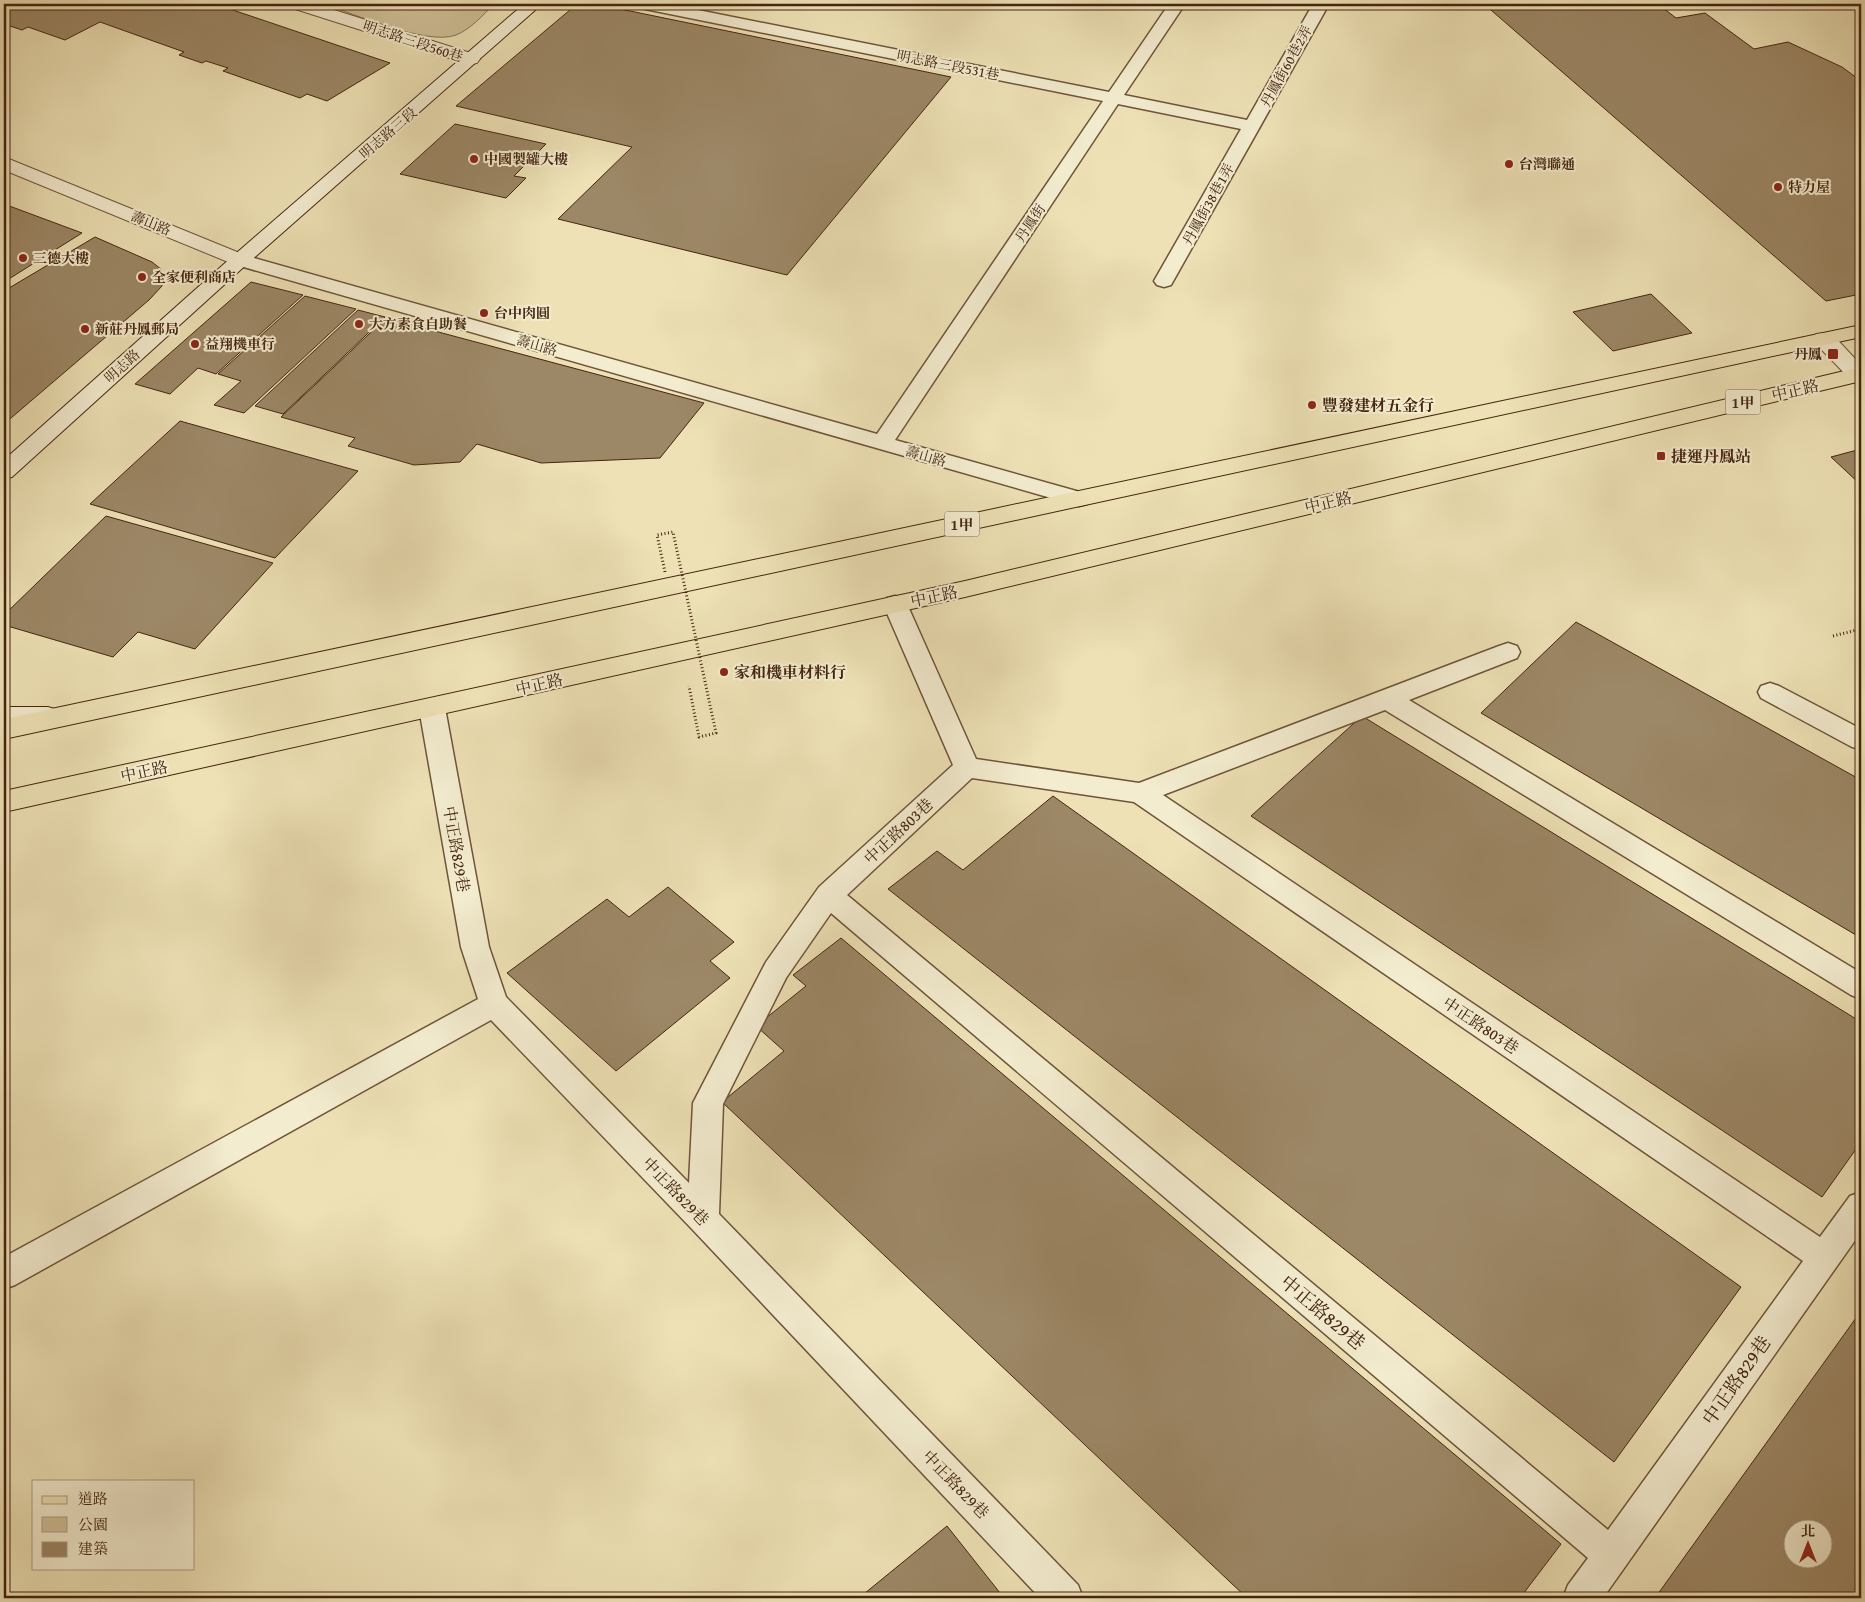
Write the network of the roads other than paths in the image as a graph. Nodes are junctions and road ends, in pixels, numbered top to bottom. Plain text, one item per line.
1 (298, 4) edge
2 (534, 4) edge
3 (645, 4) edge
4 (1177, 4) edge
5 (1317, 4) edge
6 (472, 59) junction
7 (1114, 99) junction
8 (1252, 126) junction
9 (4, 163) edge
10 (240, 260) junction
11 (1164, 281) dead end
12 (1861, 331) edge
13 (1824, 339) junction
14 (1860, 375) edge
15 (882, 443) junction
16 (4, 472) edge
17 (1079, 499) junction
18 (895, 604) junction
19 (1508, 652) dead end
20 (1770, 692) dead end
21 (1387, 699) junction
22 (432, 708) junction
23 (62, 717) junction
24 (4, 718) edge
25 (4, 729) edge
26 (1861, 740) edge
27 (967, 767) junction
28 (1140, 793) junction
29 (4, 802) edge
30 (829, 895) junction
31 (1861, 987) edge
32 (494, 1004) junction
33 (1861, 1206) edge
34 (703, 1219) junction
35 (1822, 1257) junction
36 (4, 1274) edge
37 (1612, 1555) junction
38 (1065, 1598) edge
39 (1581, 1598) edge

1 - 6 main road, 明志路三段560巷
2 - 6 main road, 明志路三段
3 - 7 lane, 明志路三段531巷
4 - 7 lane, 丹鳳街
5 - 8 lane, 丹鳳街60巷2弄
6 - 10 main road, 明志路三段
7 - 8 lane, 明志路三段531巷
7 - 15 lane, 丹鳳街
8 - 11 lane, 丹鳳街38巷1弄
9 - 10 main road, 壽山路
10 - 15 lane, 壽山路
10 - 16 main road, 明志路
12 - 13 main road, 1甲
13 - 14 main road
13 - 17 main road, 1甲
14 - 18 main road, 中正路 / 1甲
15 - 17 lane, 壽山路
17 - 23 main road, 1甲
18 - 22 main road, 中正路 / 1甲
18 - 27 lane
19 - 21 lane, 中正路803巷
20 - 26 lane
21 - 28 lane, 中正路803巷
21 - 31 lane
22 - 29 main road, 中正路 / 1甲
22 - 32 lane, 中正路829巷
23 - 24 main road
23 - 25 main road, 1甲
27 - 28 lane, 中正路803巷
27 - 30 lane, 中正路803巷
28 - 35 lane, 中正路803巷
30 - 34 lane, 中正路803巷
30 - 37 lane, 中正路829巷
32 - 34 lane, 中正路829巷
32 - 36 lane
33 - 35 lane, 中正路829巷
34 - 38 lane, 中正路829巷
35 - 37 lane, 中正路829巷
37 - 39 lane, 中正路829巷

